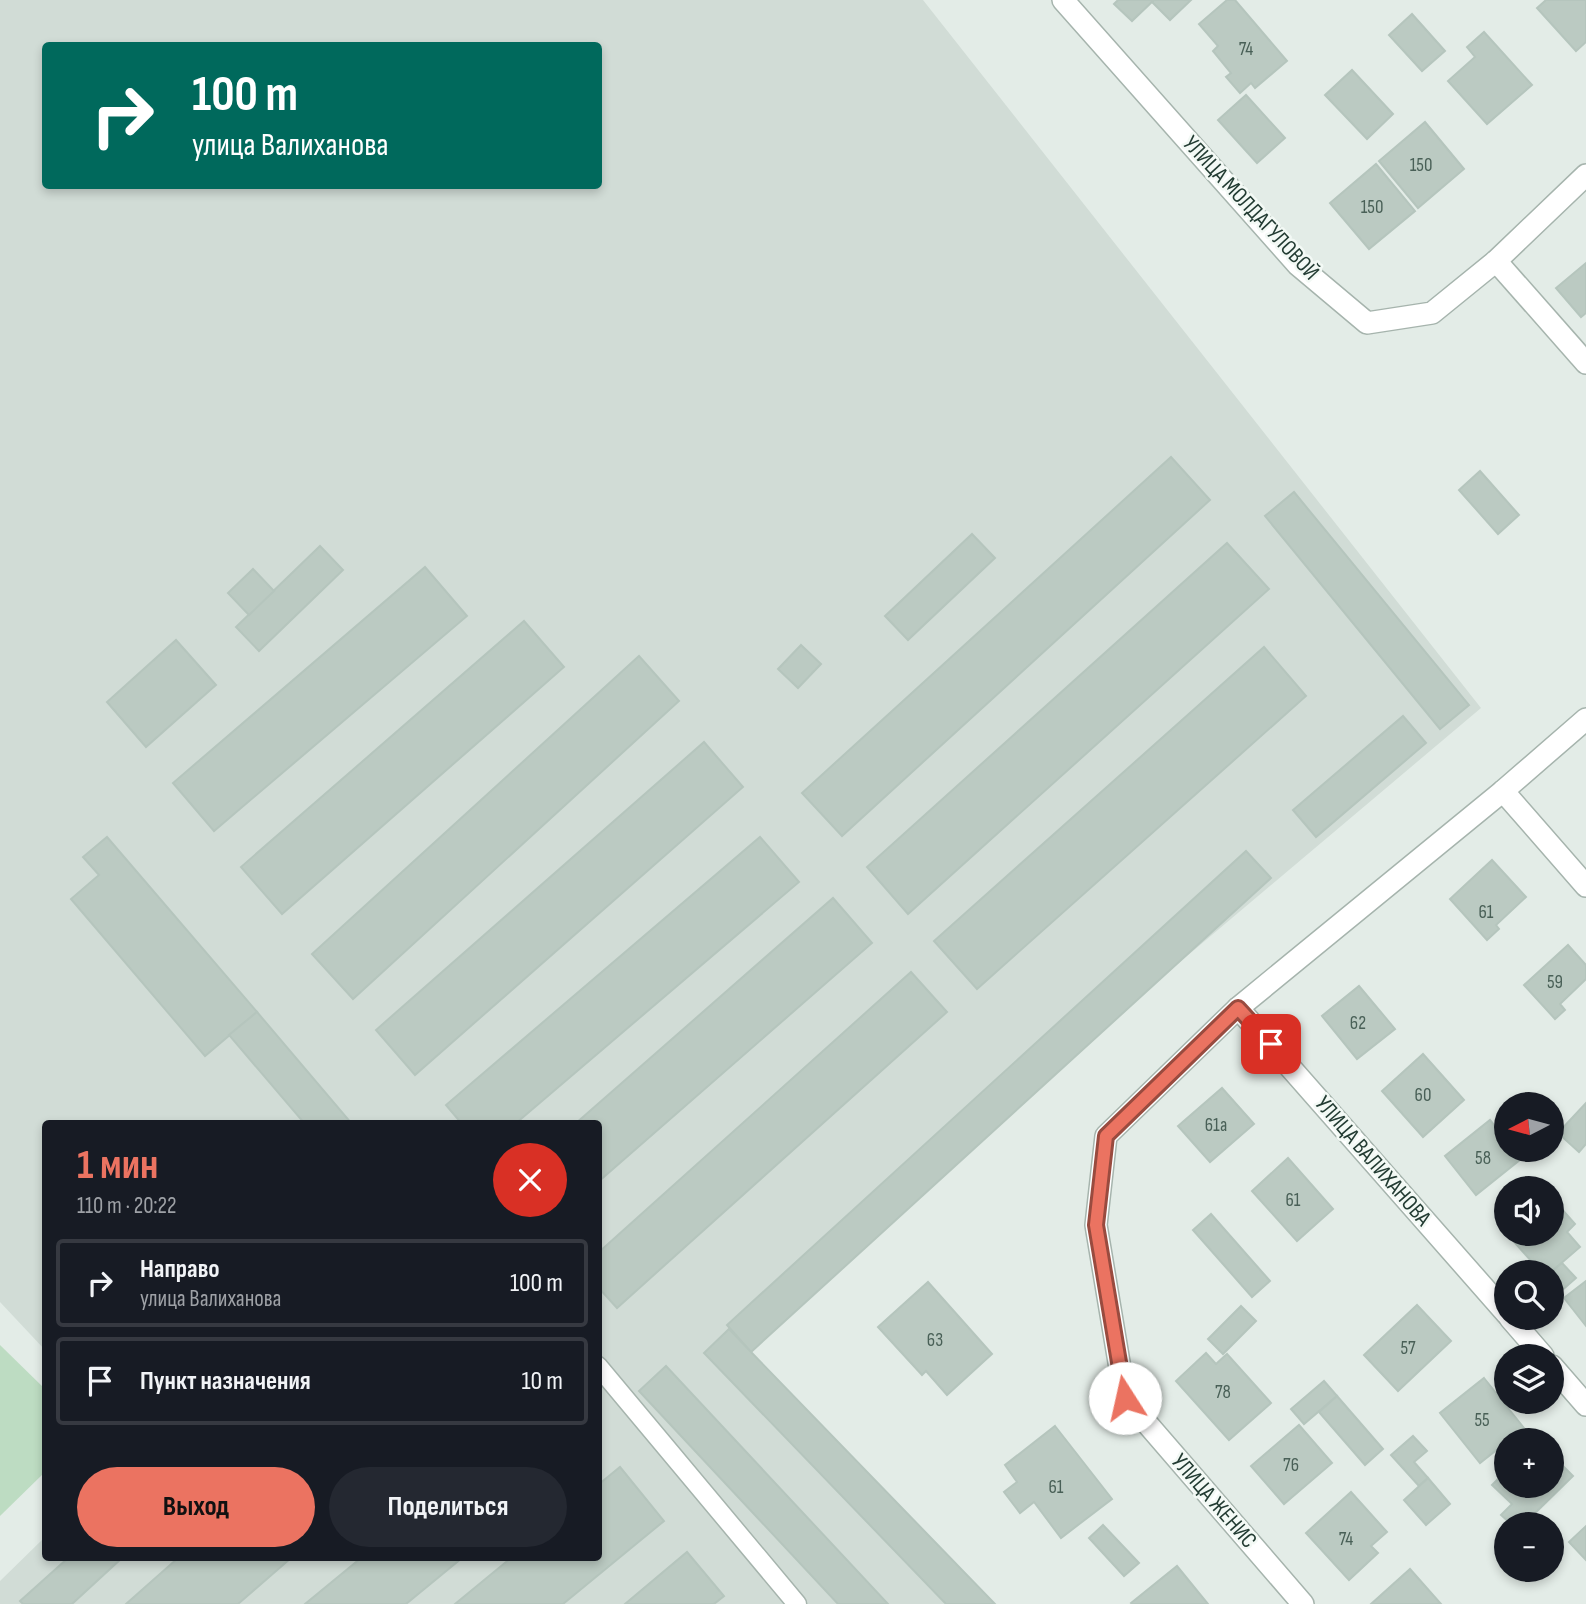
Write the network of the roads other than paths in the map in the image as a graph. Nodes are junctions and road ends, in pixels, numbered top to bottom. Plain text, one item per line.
1 (1063, 0) edge
2 (1586, 175) edge
3 (1496, 261) junction
4 (1586, 363) edge
5 (1586, 719) edge
6 (1503, 791) junction
7 (1586, 886) edge
8 (1238, 1008) junction
9 (1494, 1300) edge
10 (1521, 1330) edge
11 (1533, 1344) edge
12 (602, 1371) edge
13 (1564, 1380) edge
14 (1586, 1405) edge
15 (797, 1604) edge
16 (1303, 1604) edge

1 - 3 street, УЛИЦА МОЛДАГУЛОВОЙ
2 - 3 street, УЛИЦА МОЛДАГУЛОВОЙ
3 - 4 street
5 - 6 street
6 - 7 street
6 - 8 street
8 - 9 street, УЛИЦА ВАЛИХАНОВА
8 - 16 street, УЛИЦА ЖЕНИС
10 - 11 street, УЛИЦА ВАЛИХАНОВА
12 - 15 lane
13 - 14 street

